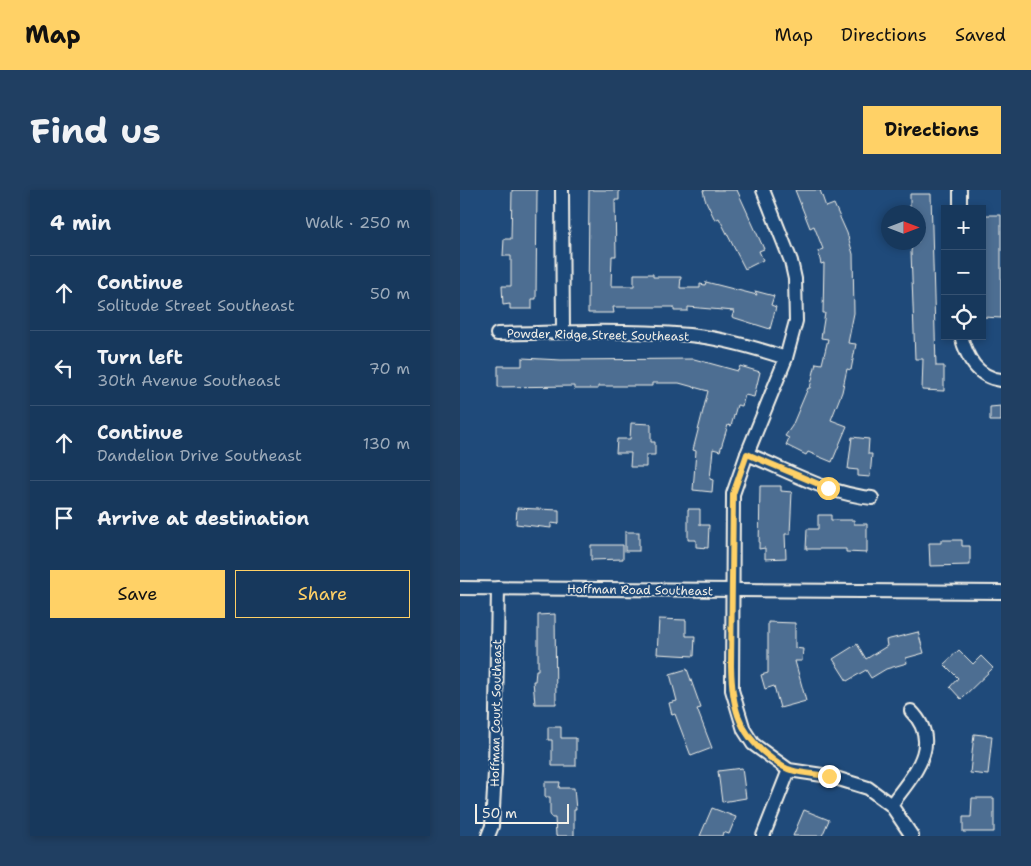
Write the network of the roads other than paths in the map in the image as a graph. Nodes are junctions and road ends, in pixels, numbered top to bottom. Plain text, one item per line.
1 (562, 190) edge
2 (763, 190) edge
3 (960, 190) edge
4 (960, 205) edge
5 (563, 332) junction
6 (497, 334) dead end
7 (963, 340) edge
8 (786, 358) junction
9 (1001, 380) edge
10 (747, 454) junction
11 (872, 498) dead end
12 (460, 588) edge
13 (498, 588) junction
14 (732, 591) junction
15 (1001, 592) edge
16 (910, 711) dead end
17 (788, 770) junction
18 (891, 805) junction
19 (488, 836) edge
20 (763, 836) edge
21 (912, 836) edge

1 - 5 street
2 - 8 street
3 - 4 street
5 - 6 street, Powder Ridge Street Southeast
5 - 8 street, Powder Ridge Street Southeast
7 - 9 street
8 - 10 street
10 - 11 street
10 - 14 street
12 - 13 street, Hoffman Road Southeast
13 - 14 street, Hoffman Road Southeast
13 - 19 street, Hoffman Court Southeast
14 - 15 street, Hoffman Road Southeast
14 - 17 street
16 - 18 street
17 - 18 street
17 - 20 street
18 - 21 street

